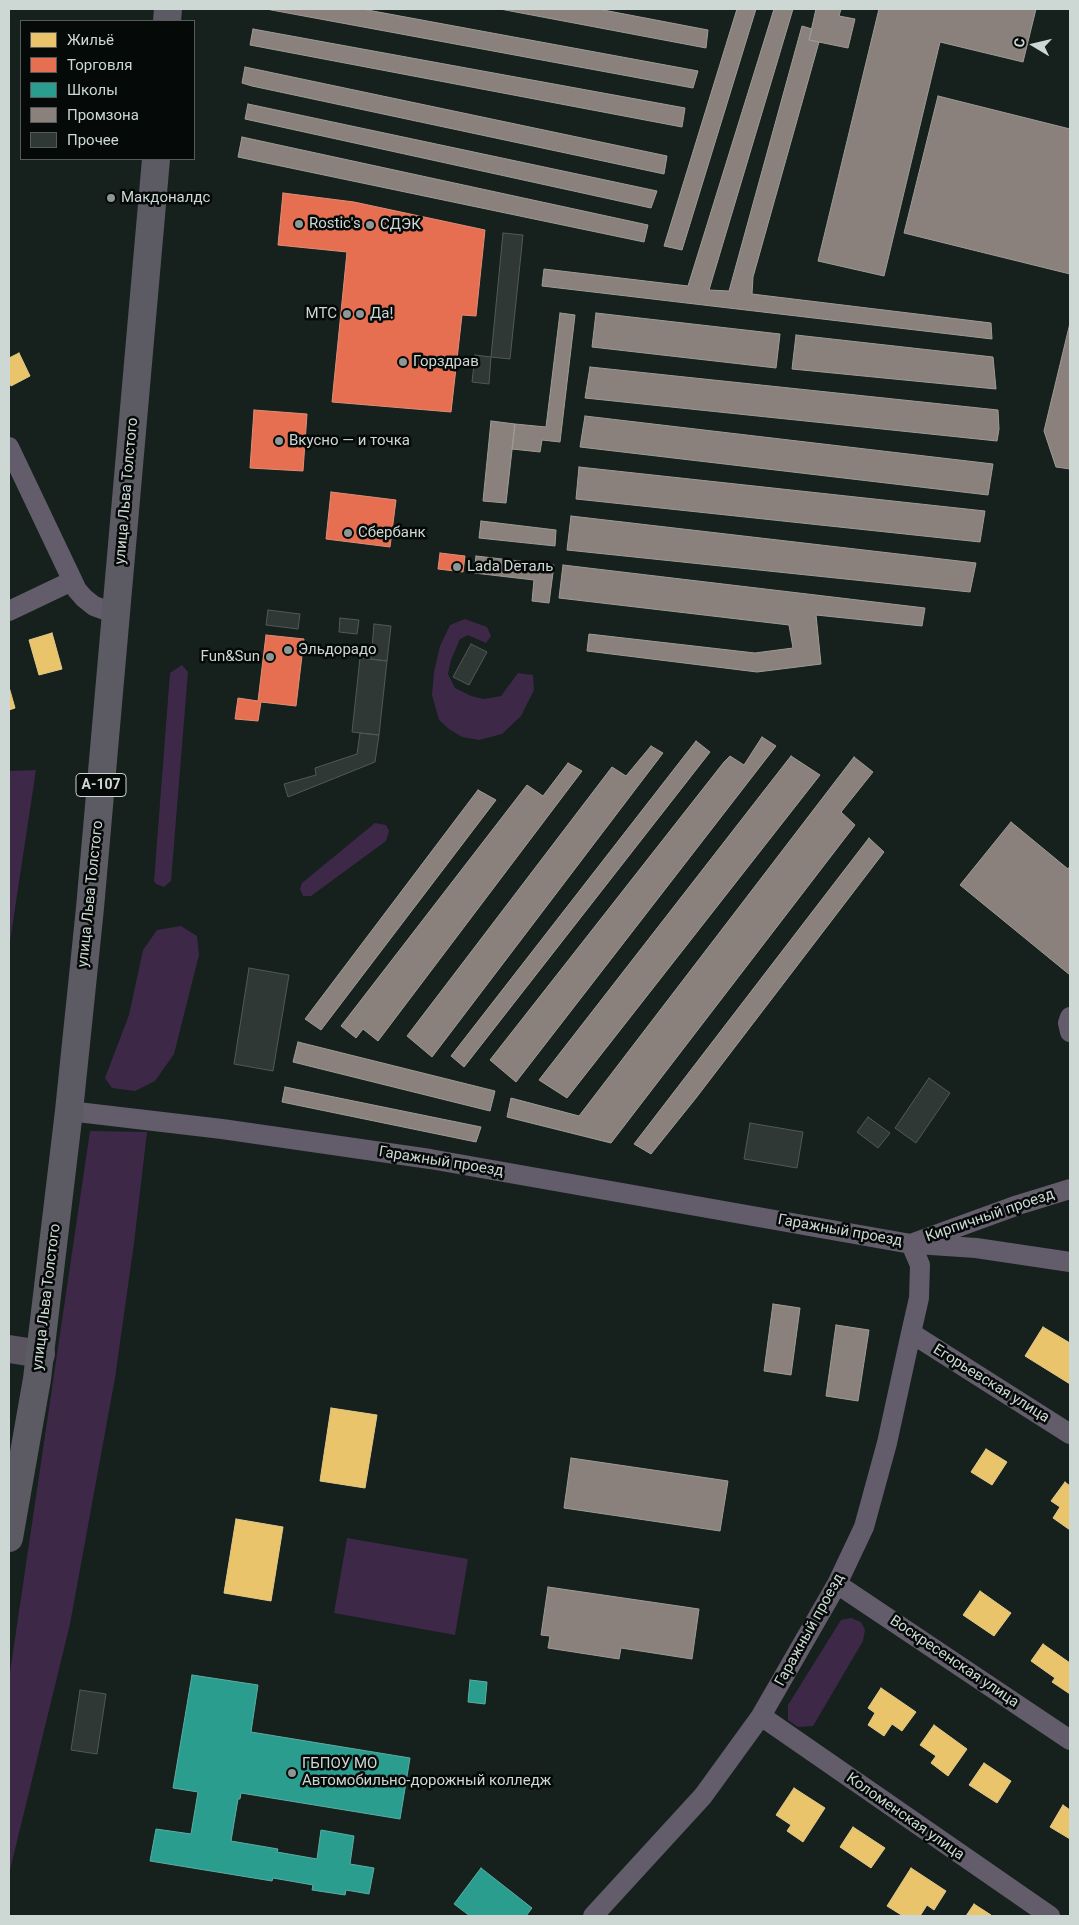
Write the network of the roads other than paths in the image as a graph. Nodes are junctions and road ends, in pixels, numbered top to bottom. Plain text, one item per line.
1 (156, 160) edge
2 (9, 449) edge
3 (72, 581) junction
4 (9, 611) edge
5 (117, 611) junction
6 (1070, 1017) edge
7 (1070, 1032) edge
8 (69, 1112) junction
9 (1070, 1189) edge
10 (911, 1244) junction
11 (1070, 1262) edge
12 (911, 1333) junction
13 (9, 1349) edge
14 (40, 1354) junction
15 (1070, 1434) edge
16 (9, 1538) edge
17 (837, 1584) junction
18 (761, 1716) junction
19 (1070, 1740) edge
20 (593, 1916) edge
21 (1050, 1916) edge

1 - 5 highway, улица Льва Толстого / А-107
2 - 3 street
3 - 4 street
3 - 5 street
5 - 8 highway, улица Льва Толстого / А-107
6 - 7 street
8 - 10 street, Гаражный проезд
8 - 14 highway, улица Льва Толстого / А-107
9 - 10 street, Кирпичный проезд
10 - 11 street
10 - 12 street, Гаражный проезд
12 - 15 street, Егорьевская улица
12 - 17 street, Гаражный проезд
13 - 14 street
14 - 16 highway, улица Льва Толстого / А-107
17 - 18 street, Гаражный проезд
17 - 19 street, Воскресенская улица
18 - 20 street, Гаражный проезд
18 - 21 street, Коломенская улица

